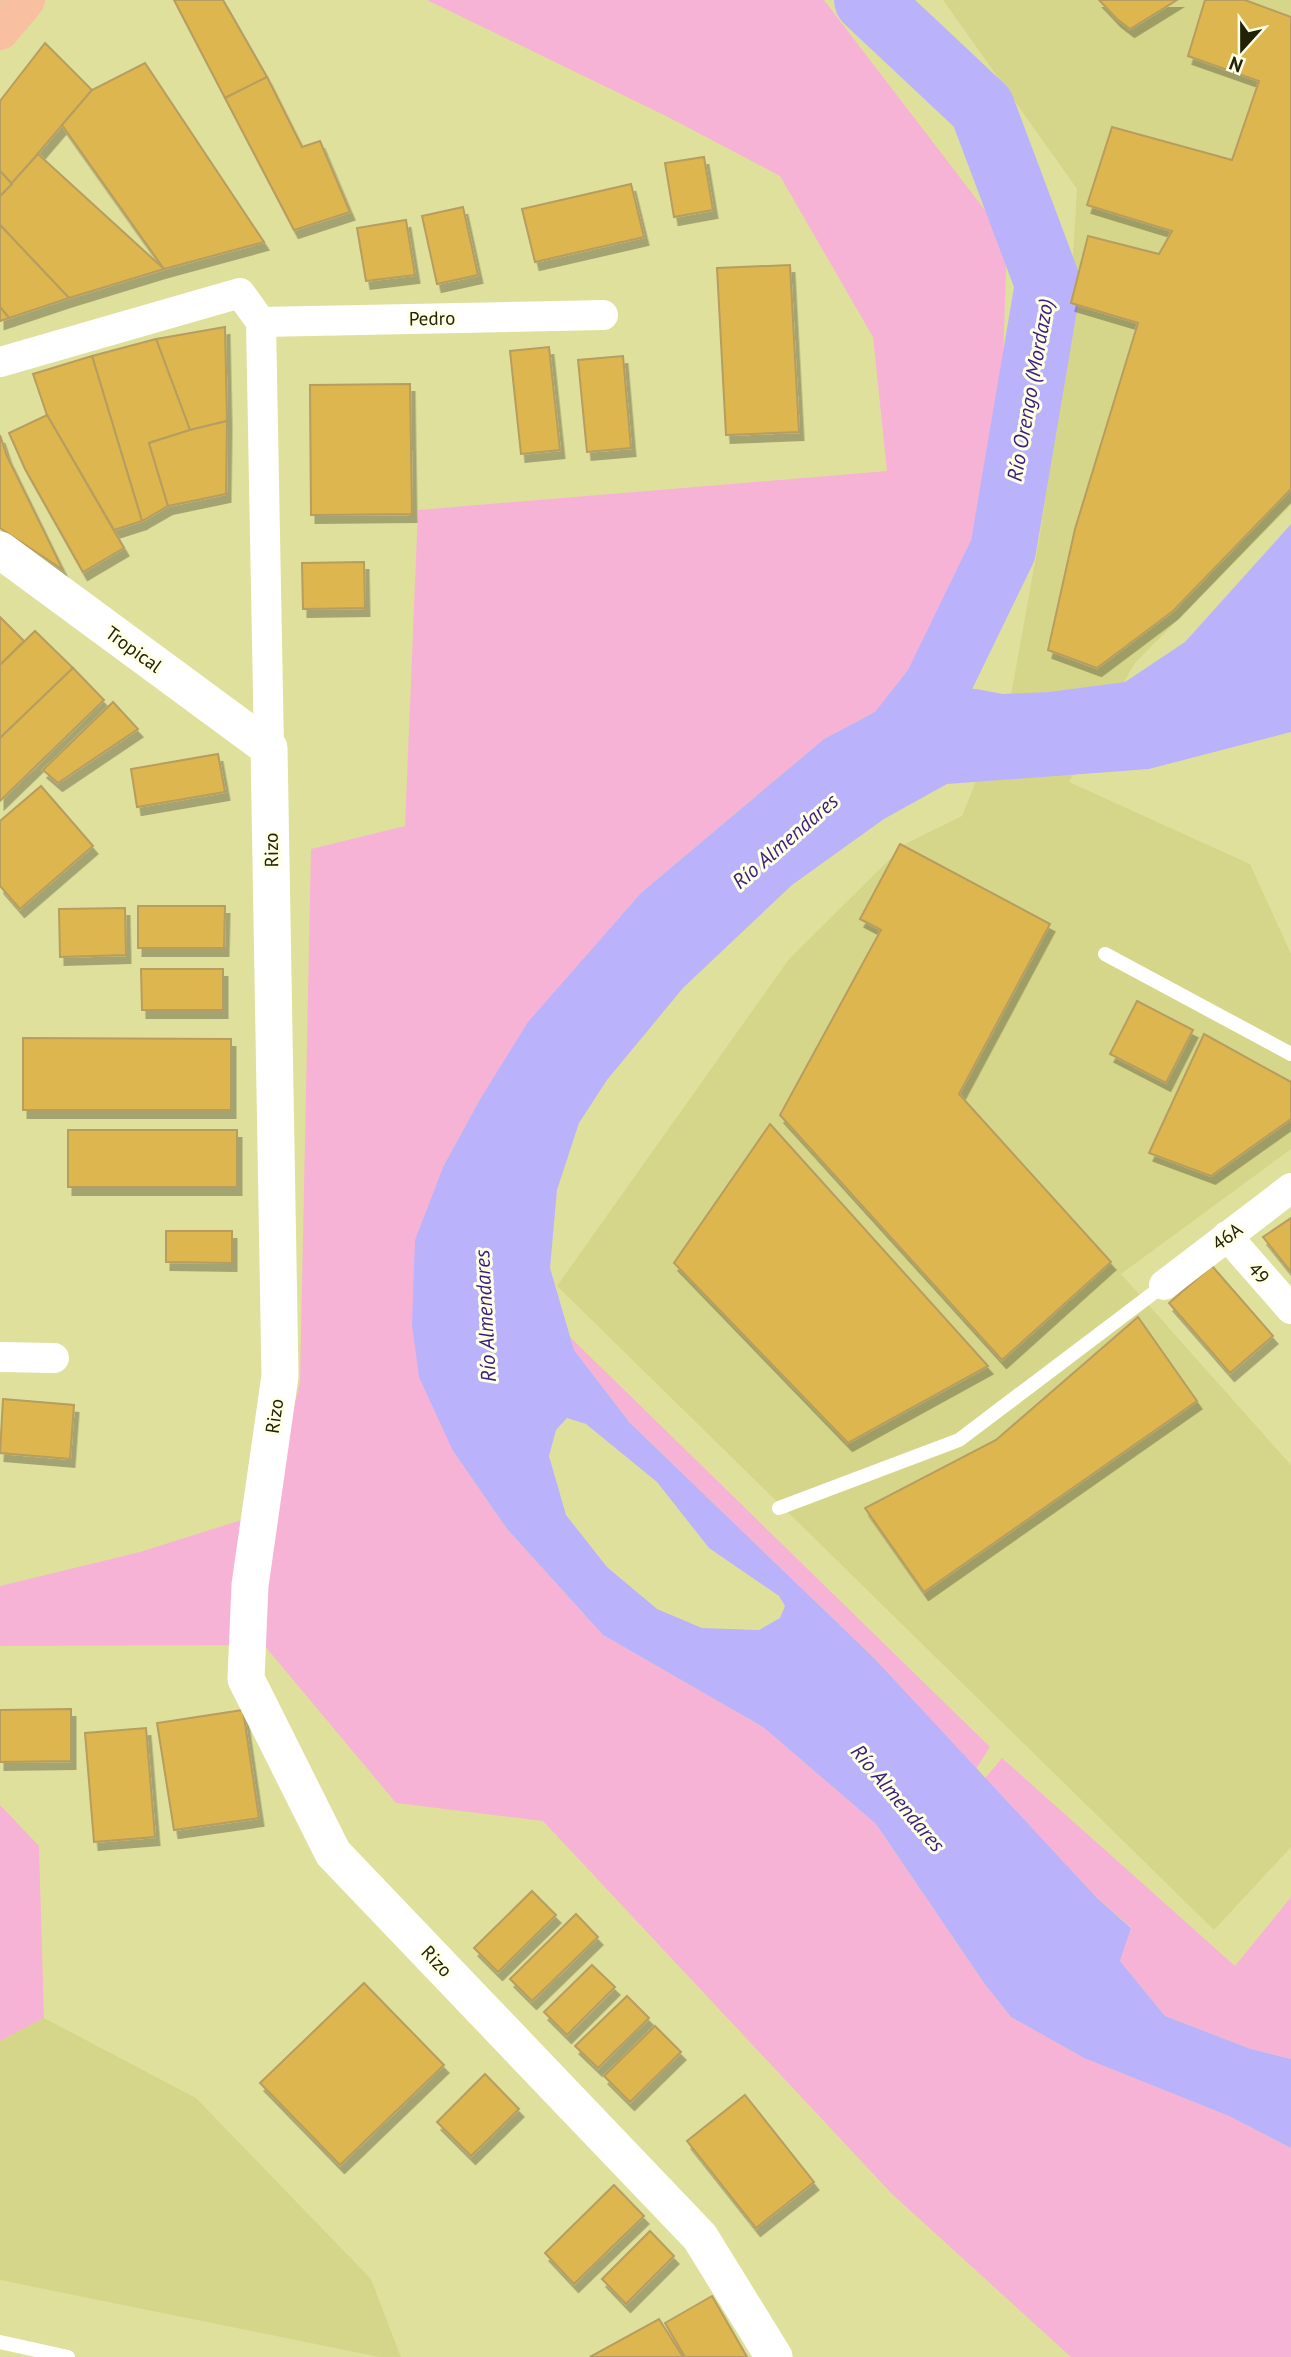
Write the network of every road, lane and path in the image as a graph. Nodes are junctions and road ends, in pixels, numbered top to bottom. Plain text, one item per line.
1 (26, 0) edge
2 (0, 31) edge
3 (603, 315) dead end
4 (261, 322) junction
5 (0, 362) edge
6 (0, 550) edge
7 (269, 748) junction
8 (1105, 954) dead end
9 (1291, 1054) edge
10 (1291, 1188) edge
11 (1227, 1236) junction
12 (1164, 1284) joint
13 (1291, 1309) edge
14 (0, 1357) edge
15 (54, 1358) dead end
16 (779, 1508) dead end
17 (0, 2342) edge
18 (68, 2357) edge
19 (774, 2357) edge

1 - 2 main road
3 - 4 street, Pedro
4 - 5 street
4 - 7 street, Rizo
6 - 7 street, Tropical
7 - 19 street, Rizo
8 - 9 lane
10 - 11 street, 46A
11 - 12 street, 46A
11 - 13 street, 49
12 - 16 lane
14 - 15 street
17 - 18 lane

